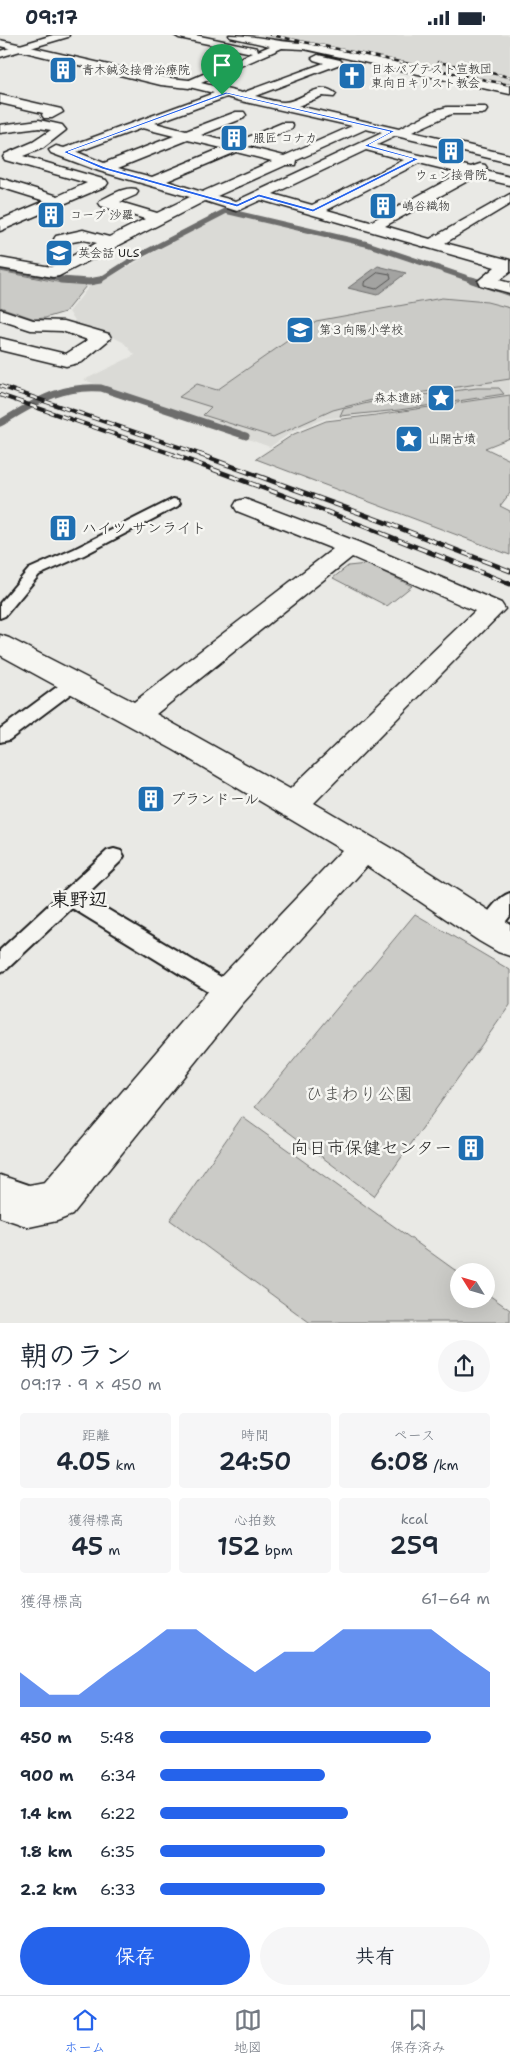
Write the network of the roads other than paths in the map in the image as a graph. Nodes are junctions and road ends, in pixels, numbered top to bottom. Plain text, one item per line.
1 (64, 35) edge
2 (178, 35) edge
3 (234, 35) edge
4 (0, 43) edge
5 (22, 48) junction
6 (273, 49) junction
7 (0, 55) edge
8 (234, 65) junction
9 (254, 69) dead end
10 (365, 70) dead end
11 (406, 74) junction
12 (189, 84) junction
13 (510, 90) edge
14 (226, 93) junction
15 (330, 94) dead end
16 (241, 97) junction
17 (0, 99) edge
18 (197, 105) junction
19 (285, 107) junction
20 (481, 110) dead end
21 (7, 115) dead end
22 (268, 122) dead end
23 (142, 124) junction
24 (365, 125) junction
25 (287, 126) junction
26 (0, 129) edge
27 (397, 132) junction
28 (187, 136) junction
29 (336, 138) junction
30 (38, 145) junction
31 (366, 146) junction
32 (235, 148) junction
33 (65, 152) junction
34 (500, 153) edge
35 (8, 155) edge
36 (416, 159) junction
37 (284, 161) junction
38 (104, 168) junction
39 (316, 169) junction
40 (473, 172) junction
41 (510, 181) edge
42 (0, 182) edge
43 (153, 182) junction
44 (100, 183) junction
45 (131, 192) junction
46 (259, 195) junction
47 (148, 196) dead end
48 (204, 196) junction
49 (510, 198) edge
50 (60, 201) junction
51 (165, 201) dead end
52 (182, 206) junction
53 (0, 209) edge
54 (313, 211) junction
55 (22, 216) junction
56 (158, 218) junction
57 (0, 226) edge
58 (372, 227) junction
59 (62, 239) dead end
60 (110, 242) junction
61 (432, 244) junction
62 (0, 263) edge
63 (510, 266) edge
64 (510, 288) edge
65 (1, 316) edge
66 (0, 344) edge
67 (173, 503) dead end
68 (245, 506) dead end
69 (350, 547) junction
70 (0, 613) edge
71 (0, 644) edge
72 (75, 682) junction
73 (136, 715) junction
74 (0, 736) edge
75 (293, 805) junction
76 (364, 848) junction
77 (114, 856) dead end
78 (71, 897) junction
79 (510, 901) edge
80 (499, 936) edge
81 (0, 963) edge
82 (229, 993) junction
83 (0, 1196) edge

1 - 5 street
2 - 6 street
3 - 6 street
4 - 5 street
5 - 7 street
5 - 12 street
6 - 8 street
6 - 11 street
6 - 16 street
8 - 9 street
8 - 12 street
10 - 11 street
11 - 13 street
12 - 14 street
14 - 16 street
14 - 18 street
15 - 19 street
16 - 19 street
17 - 21 street
18 - 23 street
18 - 28 street
19 - 24 street
20 - 27 street
22 - 25 street
23 - 28 street
23 - 33 street
24 - 27 street
24 - 29 street
25 - 29 street
25 - 32 street
26 - 30 street
27 - 31 street
27 - 34 street
28 - 32 street
28 - 38 street
29 - 37 street
30 - 33 street
30 - 35 street
31 - 36 street
31 - 39 street
32 - 37 street
32 - 43 street
33 - 38 street
34 - 40 street
35 - 44 street
36 - 40 street
36 - 54 street
37 - 39 street
37 - 48 street
38 - 43 street
39 - 46 street
40 - 41 street
40 - 58 street
42 - 50 street
43 - 48 street
44 - 45 street
44 - 50 street
45 - 47 street
45 - 56 street
46 - 48 street
46 - 54 street
48 - 52 street
49 - 61 street
50 - 55 street
51 - 52 street
52 - 56 street
53 - 55 street
54 - 58 street
55 - 57 street
56 - 60 street
58 - 61 street
59 - 60 street
60 - 62 street
61 - 63 street
63 - 64 street
65 - 66 street
67 - 70 lane
68 - 69 street
69 - 73 street
69 - 75 street
71 - 72 street
72 - 73 street
72 - 74 lane
73 - 75 street
75 - 76 street
76 - 80 street
76 - 82 street
77 - 78 lane
78 - 81 lane
78 - 82 lane
79 - 80 lane
82 - 83 street

